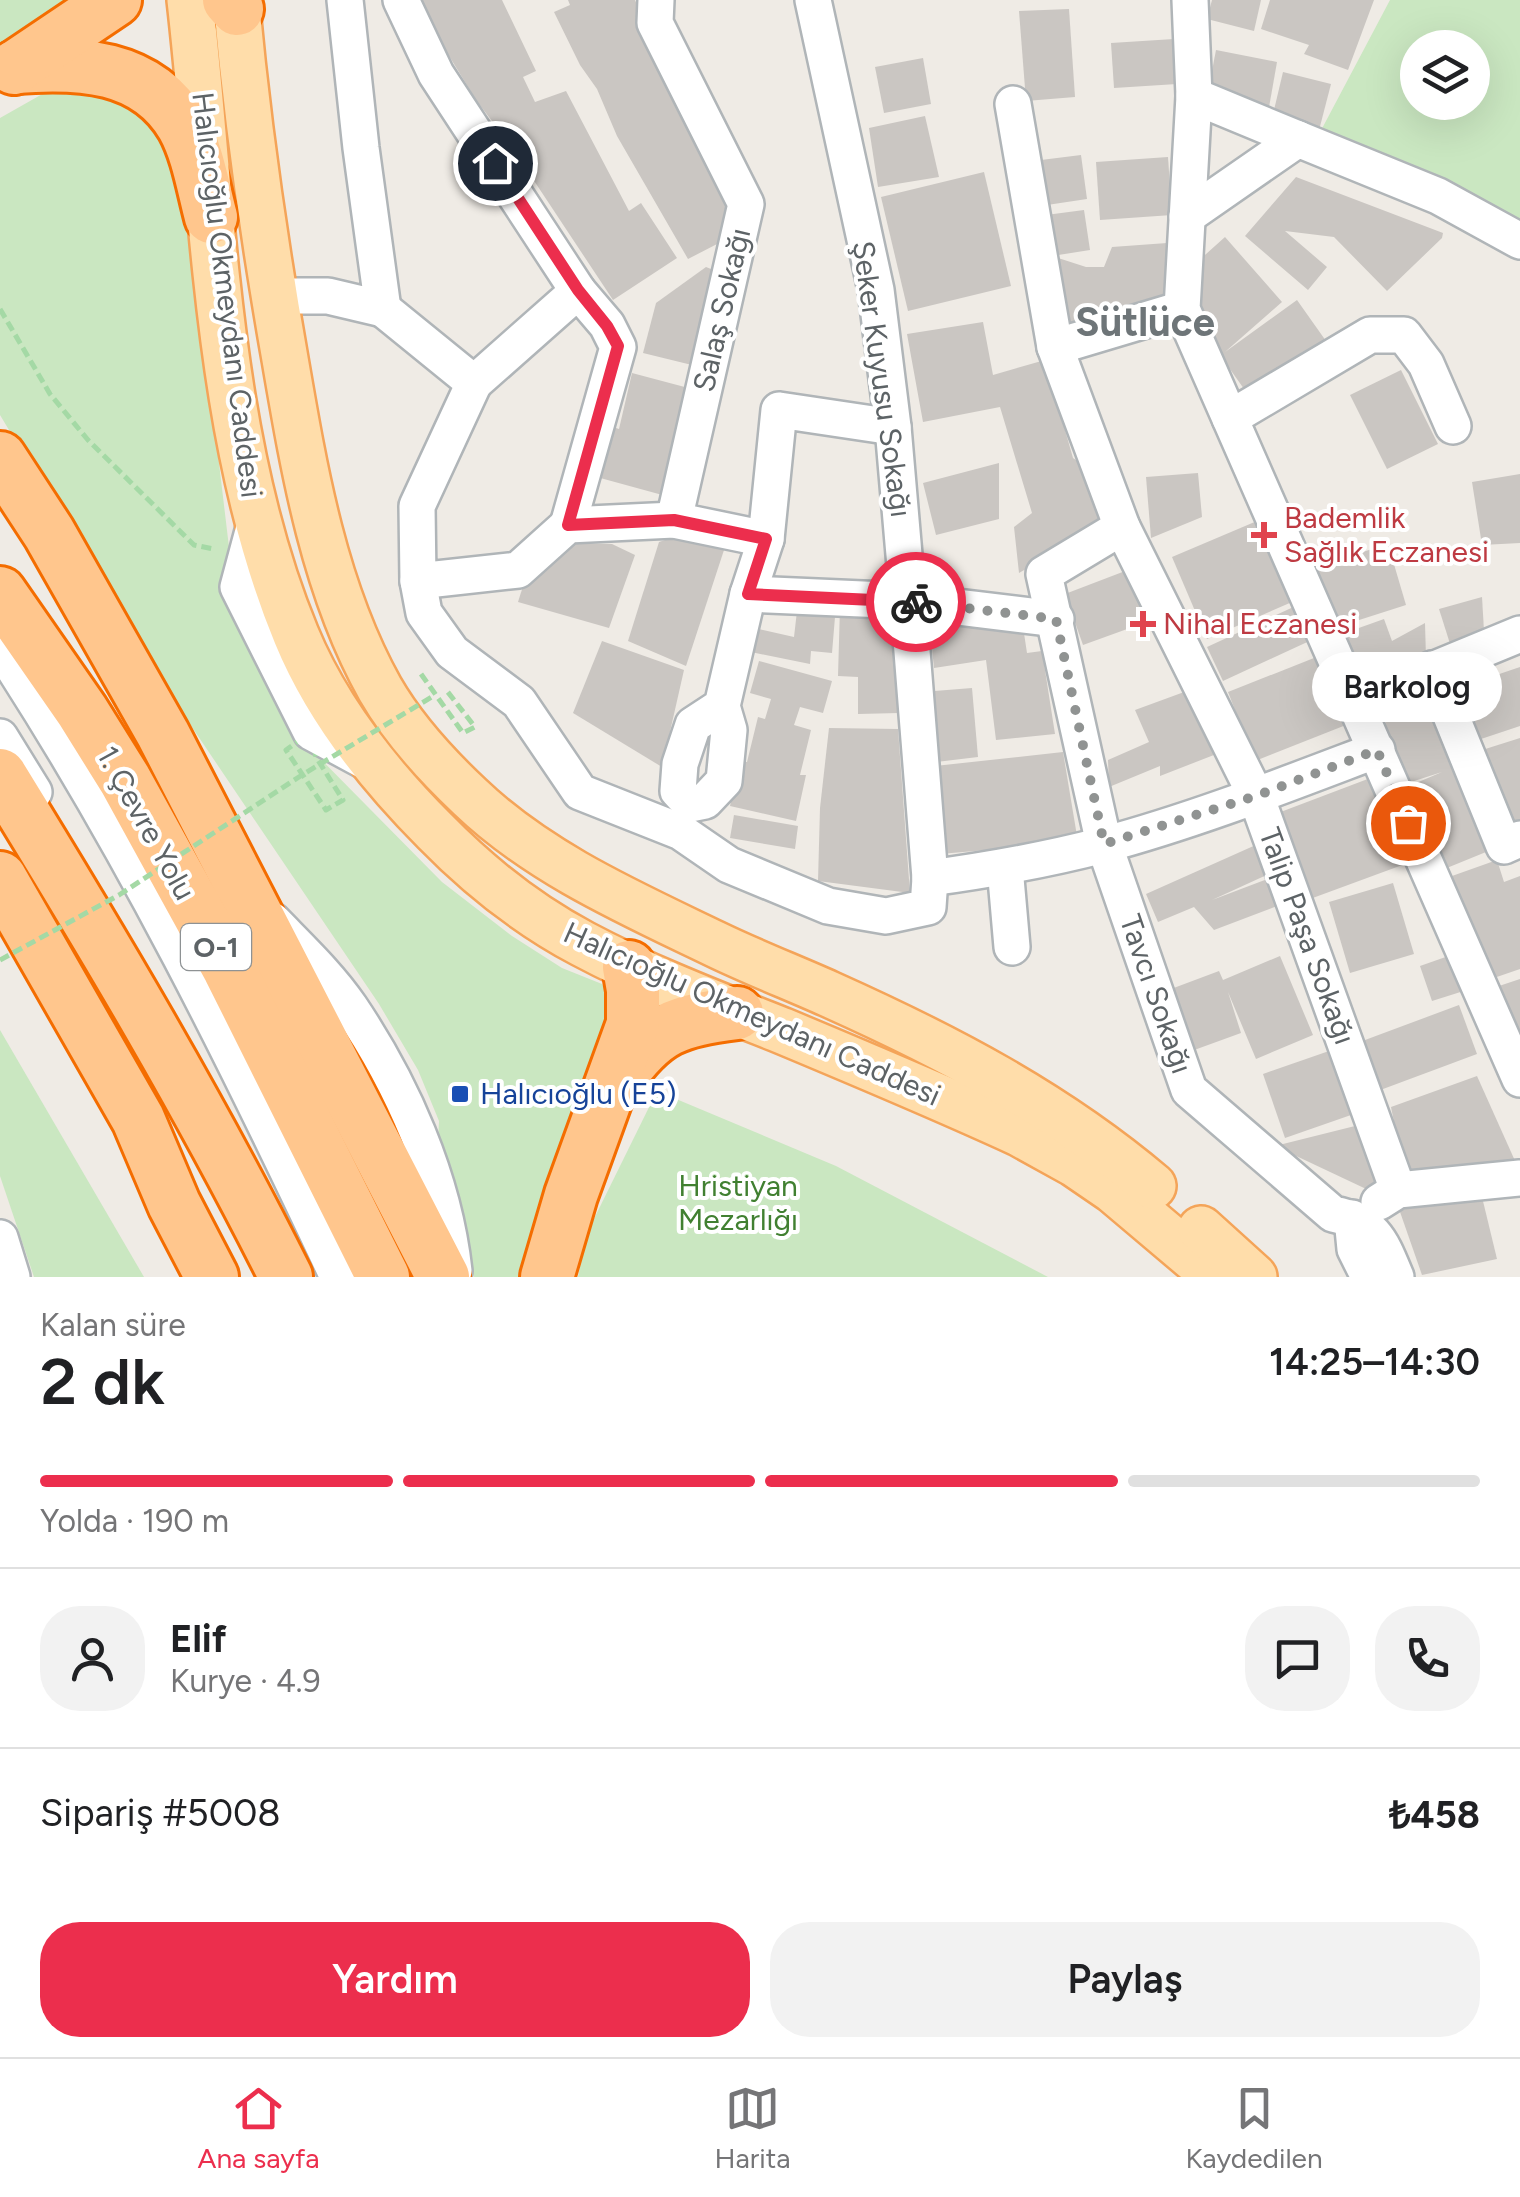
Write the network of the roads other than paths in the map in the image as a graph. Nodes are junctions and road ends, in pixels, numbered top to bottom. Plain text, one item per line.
1 (115, 0) edge
2 (345, 0) edge
3 (401, 0) edge
4 (656, 0) edge
5 (813, 0) edge
6 (1190, 0) edge
7 (223, 2) edge
8 (8, 72) edge
9 (1194, 96) junction
10 (1013, 104) dead end
11 (1298, 139) junction
12 (1187, 216) junction
13 (211, 217) junction
14 (1520, 240) edge
15 (578, 290) junction
16 (274, 296) junction
17 (384, 309) junction
18 (1182, 309) junction
19 (1055, 347) junction
20 (474, 383) junction
21 (1230, 418) junction
22 (1453, 426) dead end
23 (893, 427) junction
24 (0, 458) edge
25 (674, 520) junction
26 (568, 525) junction
27 (1122, 527) junction
28 (766, 539) junction
29 (418, 581) junction
30 (0, 593) edge
31 (748, 594) junction
32 (908, 601) junction
33 (1056, 619) junction
34 (1520, 634) edge
35 (0, 647) edge
36 (1432, 669) junction
37 (1356, 702) junction
38 (0, 737) edge
39 (1377, 750) junction
40 (0, 775) edge
41 (1256, 796) junction
42 (1520, 839) edge
43 (1104, 844) junction
44 (729, 865) junction
45 (1005, 867) junction
46 (0, 878) edge
47 (584, 878) junction
48 (930, 878) junction
49 (252, 905) junction
50 (0, 942) edge
51 (1012, 948) dead end
52 (629, 967) junction
53 (737, 1013) junction
54 (1520, 1079) edge
55 (610, 1091) junction
56 (1520, 1178) edge
57 (1398, 1190) junction
58 (174, 1204) junction
59 (1352, 1218) junction
60 (0, 1238) edge
61 (12, 1277) edge
62 (212, 1277) edge
63 (286, 1277) edge
64 (314, 1277) edge
65 (338, 1277) edge
66 (383, 1277) edge
67 (443, 1277) edge
68 (455, 1277) edge
69 (547, 1277) edge
70 (1216, 1277) edge
71 (1254, 1277) edge
72 (1369, 1277) edge
73 (1396, 1277) edge

1 - 8 highway
2 - 17 street
3 - 15 street
4 - 25 street, Salaş Sokağı
5 - 23 street, Şeker Kuyusu Sokağı
6 - 9 street
7 - 13 main road, Halıcıoğlu Okmeydanı Caddesi
7 - 16 main road, Halıcıoğlu Okmeydanı Caddesi
8 - 13 highway
9 - 11 street
9 - 12 street
10 - 19 street
11 - 12 street
11 - 14 street
12 - 18 street
13 - 52 main road, Halıcıoğlu Okmeydanı Caddesi
15 - 20 street
15 - 26 street
16 - 17 street
16 - 47 main road, Halıcıoğlu Okmeydanı Caddesi
17 - 20 street
18 - 19 street
18 - 21 street
19 - 27 street, Talip Paşa Sokağı
20 - 29 street
21 - 22 street
21 - 37 street
23 - 28 street
23 - 32 street, Şeker Kuyusu Sokağı
24 - 49 highway
25 - 26 street
25 - 28 street
26 - 29 street
27 - 33 street, Tavcı Sokağı
27 - 41 street, Talip Paşa Sokağı
28 - 31 street
29 - 44 street
30 - 66 highway, 1. Çevre Yolu / O-1
31 - 32 street
31 - 44 street
32 - 33 street
32 - 48 street, Şeker Kuyusu Sokağı
33 - 43 street, Tavcı Sokağı
34 - 36 street
35 - 65 street
36 - 37 street
36 - 42 street
37 - 39 street
38 - 64 street
39 - 41 street
39 - 54 street
40 - 63 highway
41 - 43 street
41 - 57 street, Talip Paşa Sokağı
43 - 45 street
43 - 59 street, Tavcı Sokağı
44 - 48 street
45 - 48 street
45 - 51 street
46 - 58 highway
47 - 52 main road
47 - 71 main road, Halıcıoğlu Okmeydanı Caddesi
49 - 67 highway
49 - 68 street
50 - 58 highway
52 - 53 main road, Halıcıoğlu Okmeydanı Caddesi
52 - 55 highway
53 - 55 highway
53 - 70 main road, Halıcıoğlu Okmeydanı Caddesi
55 - 69 highway
56 - 57 street
57 - 59 street
58 - 62 highway
59 - 72 street
59 - 73 street, Tavcı Sokağı
60 - 61 street

